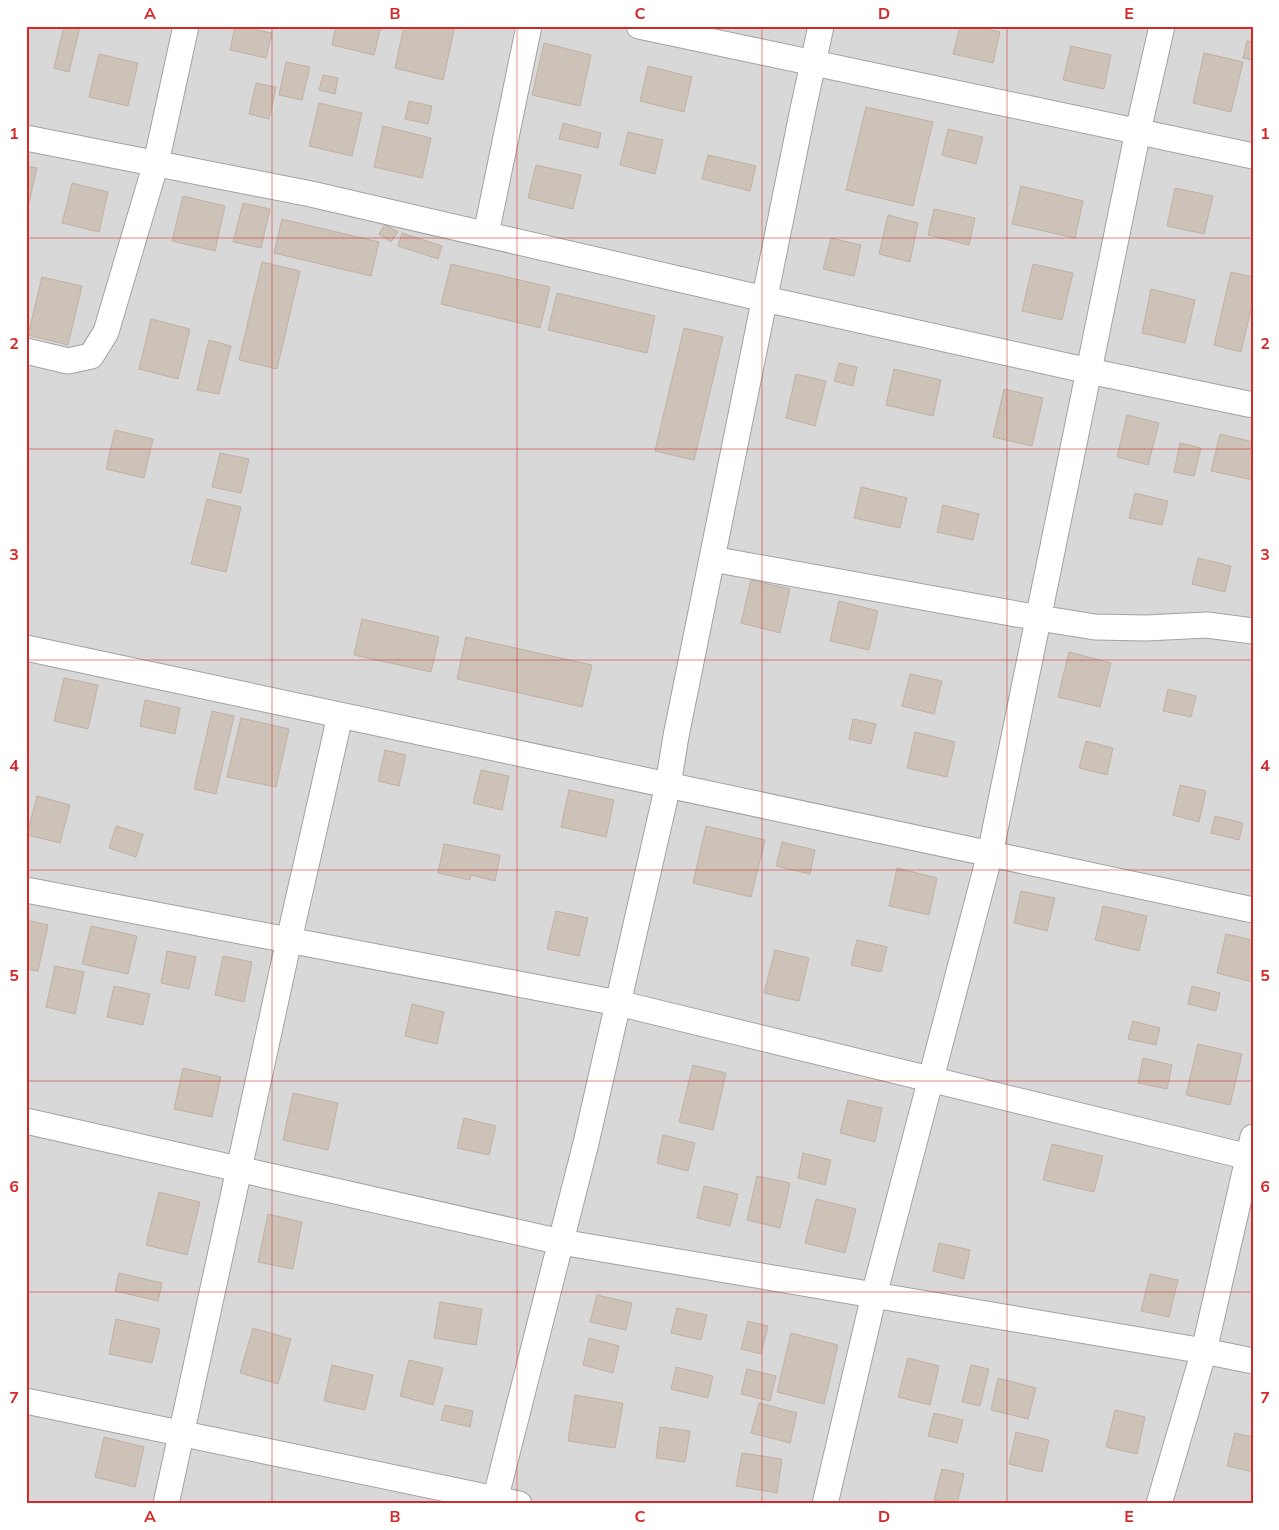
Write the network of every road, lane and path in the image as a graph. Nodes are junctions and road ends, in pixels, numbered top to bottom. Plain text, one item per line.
1 (186, 26) edge
2 (530, 26) edge
3 (639, 26) edge
4 (821, 26) edge
5 (1162, 26) edge
6 (813, 63) junction
7 (1138, 131) junction
8 (26, 138) edge
9 (1253, 156) edge
10 (156, 163) junction
11 (486, 234) junction
12 (765, 300) junction
13 (26, 351) edge
14 (1089, 371) junction
15 (1253, 405) edge
16 (712, 559) junction
17 (1039, 618) junction
18 (1253, 631) edge
19 (26, 648) edge
20 (340, 716) junction
21 (668, 785) junction
22 (990, 854) junction
23 (26, 890) edge
24 (1253, 910) edge
25 (289, 940) junction
26 (618, 1003) junction
27 (931, 1079) junction
28 (26, 1122) edge
29 (1251, 1150) edge
30 (240, 1170) junction
31 (561, 1242) junction
32 (874, 1295) junction
33 (1204, 1351) junction
34 (1253, 1361) edge
35 (26, 1401) edge
36 (181, 1433) junction
37 (503, 1502) edge
38 (166, 1504) edge
39 (825, 1504) edge
40 (1159, 1504) edge

1 - 10 street
2 - 11 street
3 - 6 street
4 - 6 street
5 - 7 street
6 - 7 street
6 - 12 street
7 - 9 street
7 - 14 street
8 - 10 street
10 - 11 street
10 - 13 street
11 - 12 street
12 - 14 street
12 - 16 street
14 - 15 street
14 - 17 street
16 - 17 street
16 - 21 street
17 - 18 street
17 - 22 street
19 - 20 street
20 - 21 street
20 - 25 street
21 - 22 street
21 - 26 street
22 - 24 street
22 - 27 street
23 - 25 street
25 - 26 street
25 - 30 street
26 - 27 street
26 - 31 street
27 - 29 street
27 - 32 street
28 - 30 street
29 - 33 street
30 - 31 street
30 - 36 street
31 - 32 street
31 - 37 street
32 - 33 street
32 - 39 street
33 - 34 street
33 - 40 street
35 - 36 street
36 - 37 street
36 - 38 street

